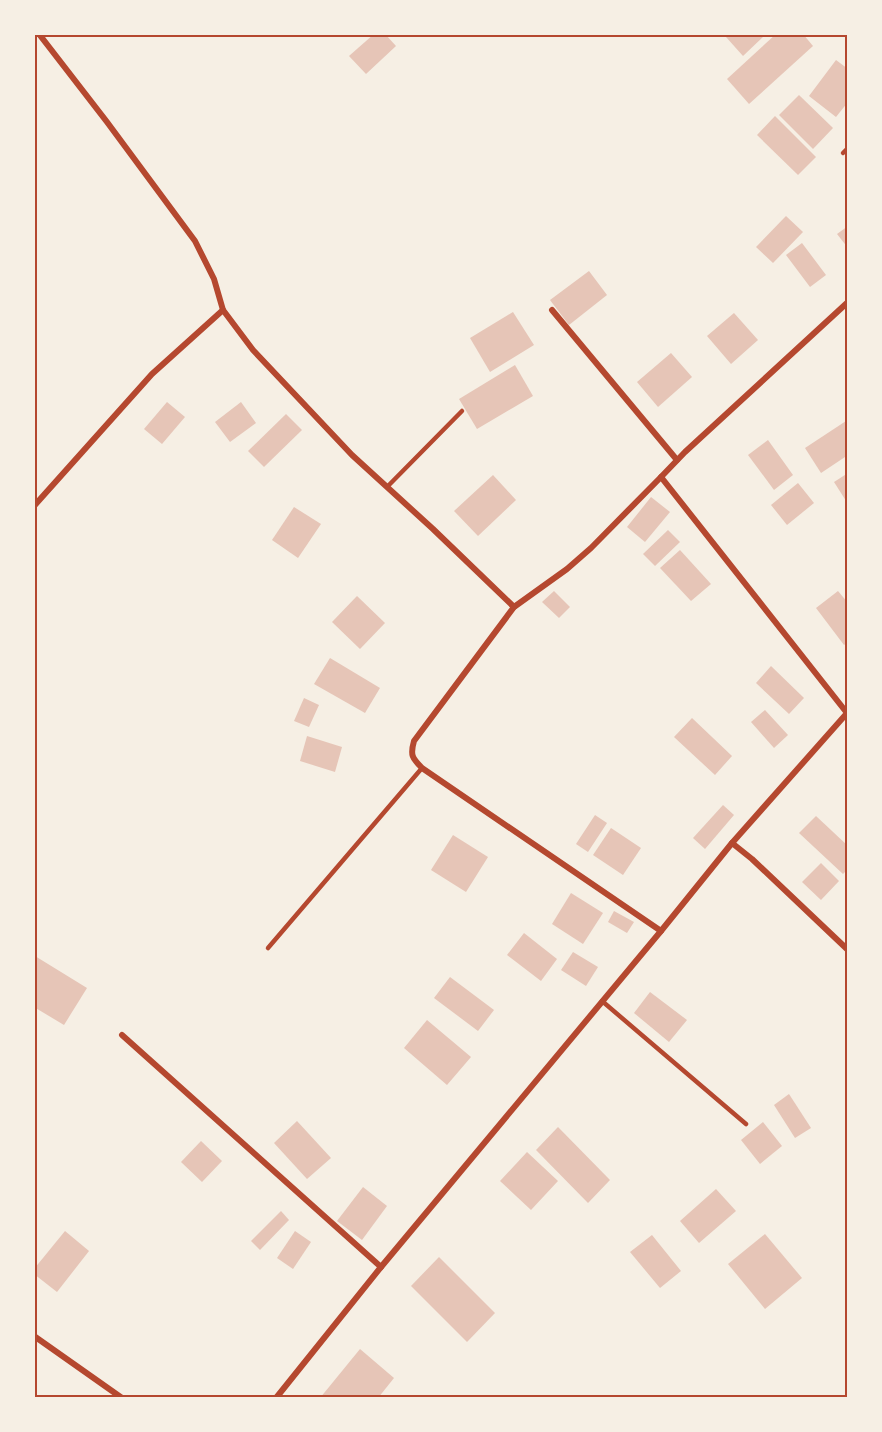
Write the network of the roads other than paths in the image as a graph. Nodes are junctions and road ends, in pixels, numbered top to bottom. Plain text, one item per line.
1 (39, 34) edge
2 (848, 148) edge
3 (843, 153) dead end
4 (848, 302) edge
5 (223, 310) junction
6 (552, 310) dead end
7 (462, 411) dead end
8 (677, 460) junction
9 (661, 477) junction
10 (387, 487) junction
11 (34, 506) edge
12 (514, 607) junction
13 (847, 712) edge
14 (422, 768) junction
15 (732, 843) junction
16 (661, 931) junction
17 (268, 948) dead end
18 (848, 950) edge
19 (602, 1001) junction
20 (122, 1035) dead end
21 (746, 1124) dead end
22 (381, 1267) junction
23 (34, 1336) edge
24 (122, 1398) edge
25 (276, 1398) edge

1 - 5 street
2 - 3 lane
4 - 8 street
5 - 10 street
5 - 11 street
6 - 8 street
7 - 10 lane
8 - 9 street
9 - 12 street
9 - 13 street
10 - 12 street
12 - 14 street
13 - 15 street
14 - 16 street
14 - 17 lane
15 - 16 street
15 - 18 street
16 - 19 street
19 - 21 lane
19 - 22 street
20 - 22 street
22 - 25 street
23 - 24 street

